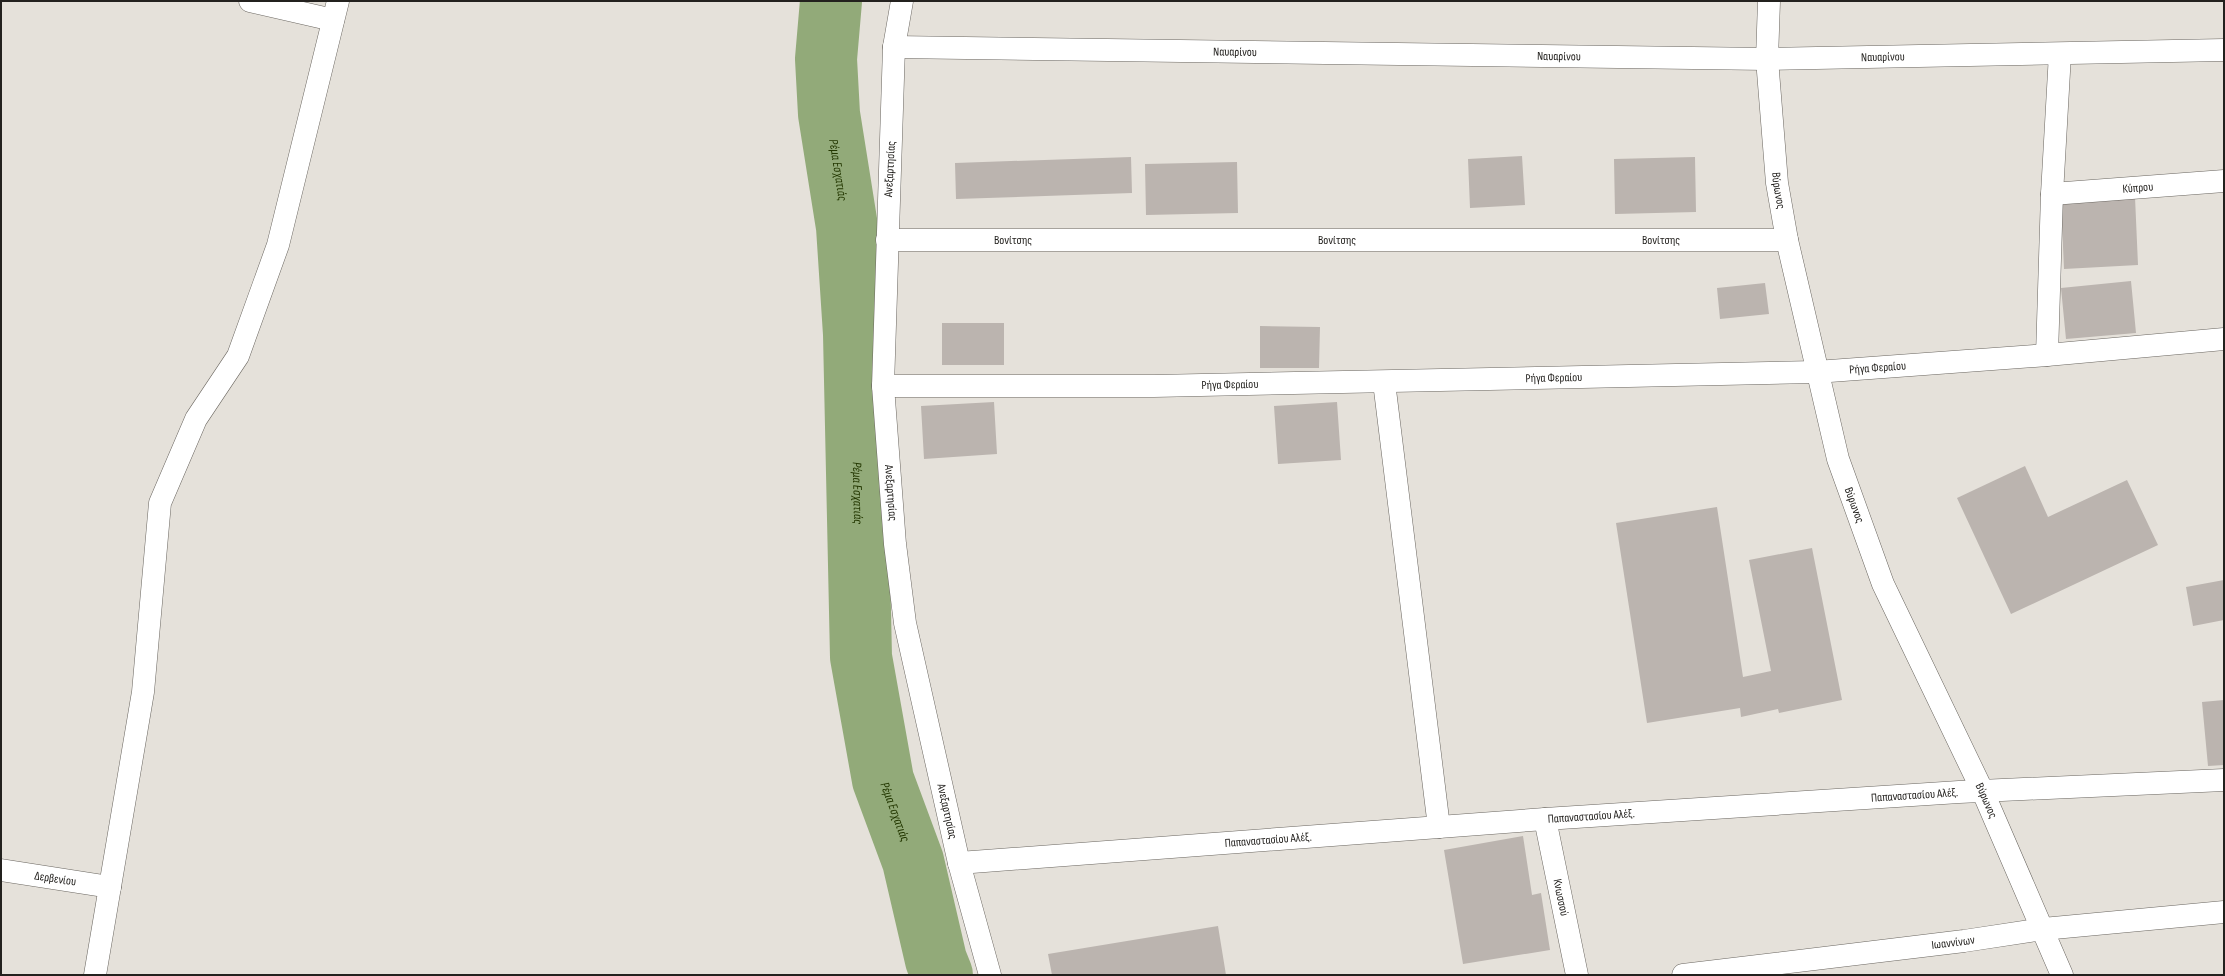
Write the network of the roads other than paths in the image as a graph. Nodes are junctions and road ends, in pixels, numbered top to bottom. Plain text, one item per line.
1 (250, 1) edge
2 (902, 1) edge
3 (1769, 1) edge
4 (336, 10) edge
5 (894, 47) junction
6 (2224, 50) edge
7 (2060, 54) junction
8 (1767, 60) junction
9 (2224, 181) edge
10 (2052, 194) junction
11 (887, 240) junction
12 (1787, 240) junction
13 (2224, 339) edge
14 (2047, 356) junction
15 (1816, 372) junction
16 (1384, 382) junction
17 (883, 386) junction
18 (2224, 780) edge
19 (1983, 792) junction
20 (1545, 819) junction
21 (1439, 827) junction
22 (959, 863) junction
23 (1, 870) edge
24 (110, 887) junction
25 (2224, 912) edge
26 (2043, 929) junction
27 (95, 975) edge
28 (990, 975) edge
29 (1576, 975) edge
30 (1682, 975) edge
31 (2062, 975) edge

1 - 4 street
2 - 5 street, Ανεξαρτησίας
3 - 8 street, Βύρωνος
4 - 24 street
5 - 8 street, Ναυαρίνου
5 - 11 street, Ανεξαρτησίας
6 - 7 street, Ναυαρίνου
7 - 8 street, Ναυαρίνου
7 - 10 street
8 - 12 street, Βύρωνος
9 - 10 street, Κύπρου
10 - 14 street
11 - 12 street, Βονίτσης
11 - 17 street, Ανεξαρτησίας
12 - 15 street, Βύρωνος
13 - 14 street, Ρήγα Φεραίου
14 - 15 street, Ρήγα Φεραίου
15 - 16 street, Ρήγα Φεραίου
15 - 19 street, Βύρωνος
16 - 17 street, Ρήγα Φεραίου
16 - 21 street
17 - 22 street, Ανεξαρτησίας
18 - 19 street, Παπαναστασίου Αλέξ.
19 - 20 street, Παπαναστασίου Αλέξ.
19 - 26 street, Βύρωνος
20 - 21 street, Παπαναστασίου Αλέξ.
20 - 29 street, Κνωσσού
21 - 22 street, Παπαναστασίου Αλέξ.
22 - 28 street, Ανεξαρτησίας
23 - 24 street, Δερβενίου
24 - 27 street
25 - 26 street, Ιωαννίνων
26 - 30 street, Ιωαννίνων
26 - 31 street, Βύρωνος

